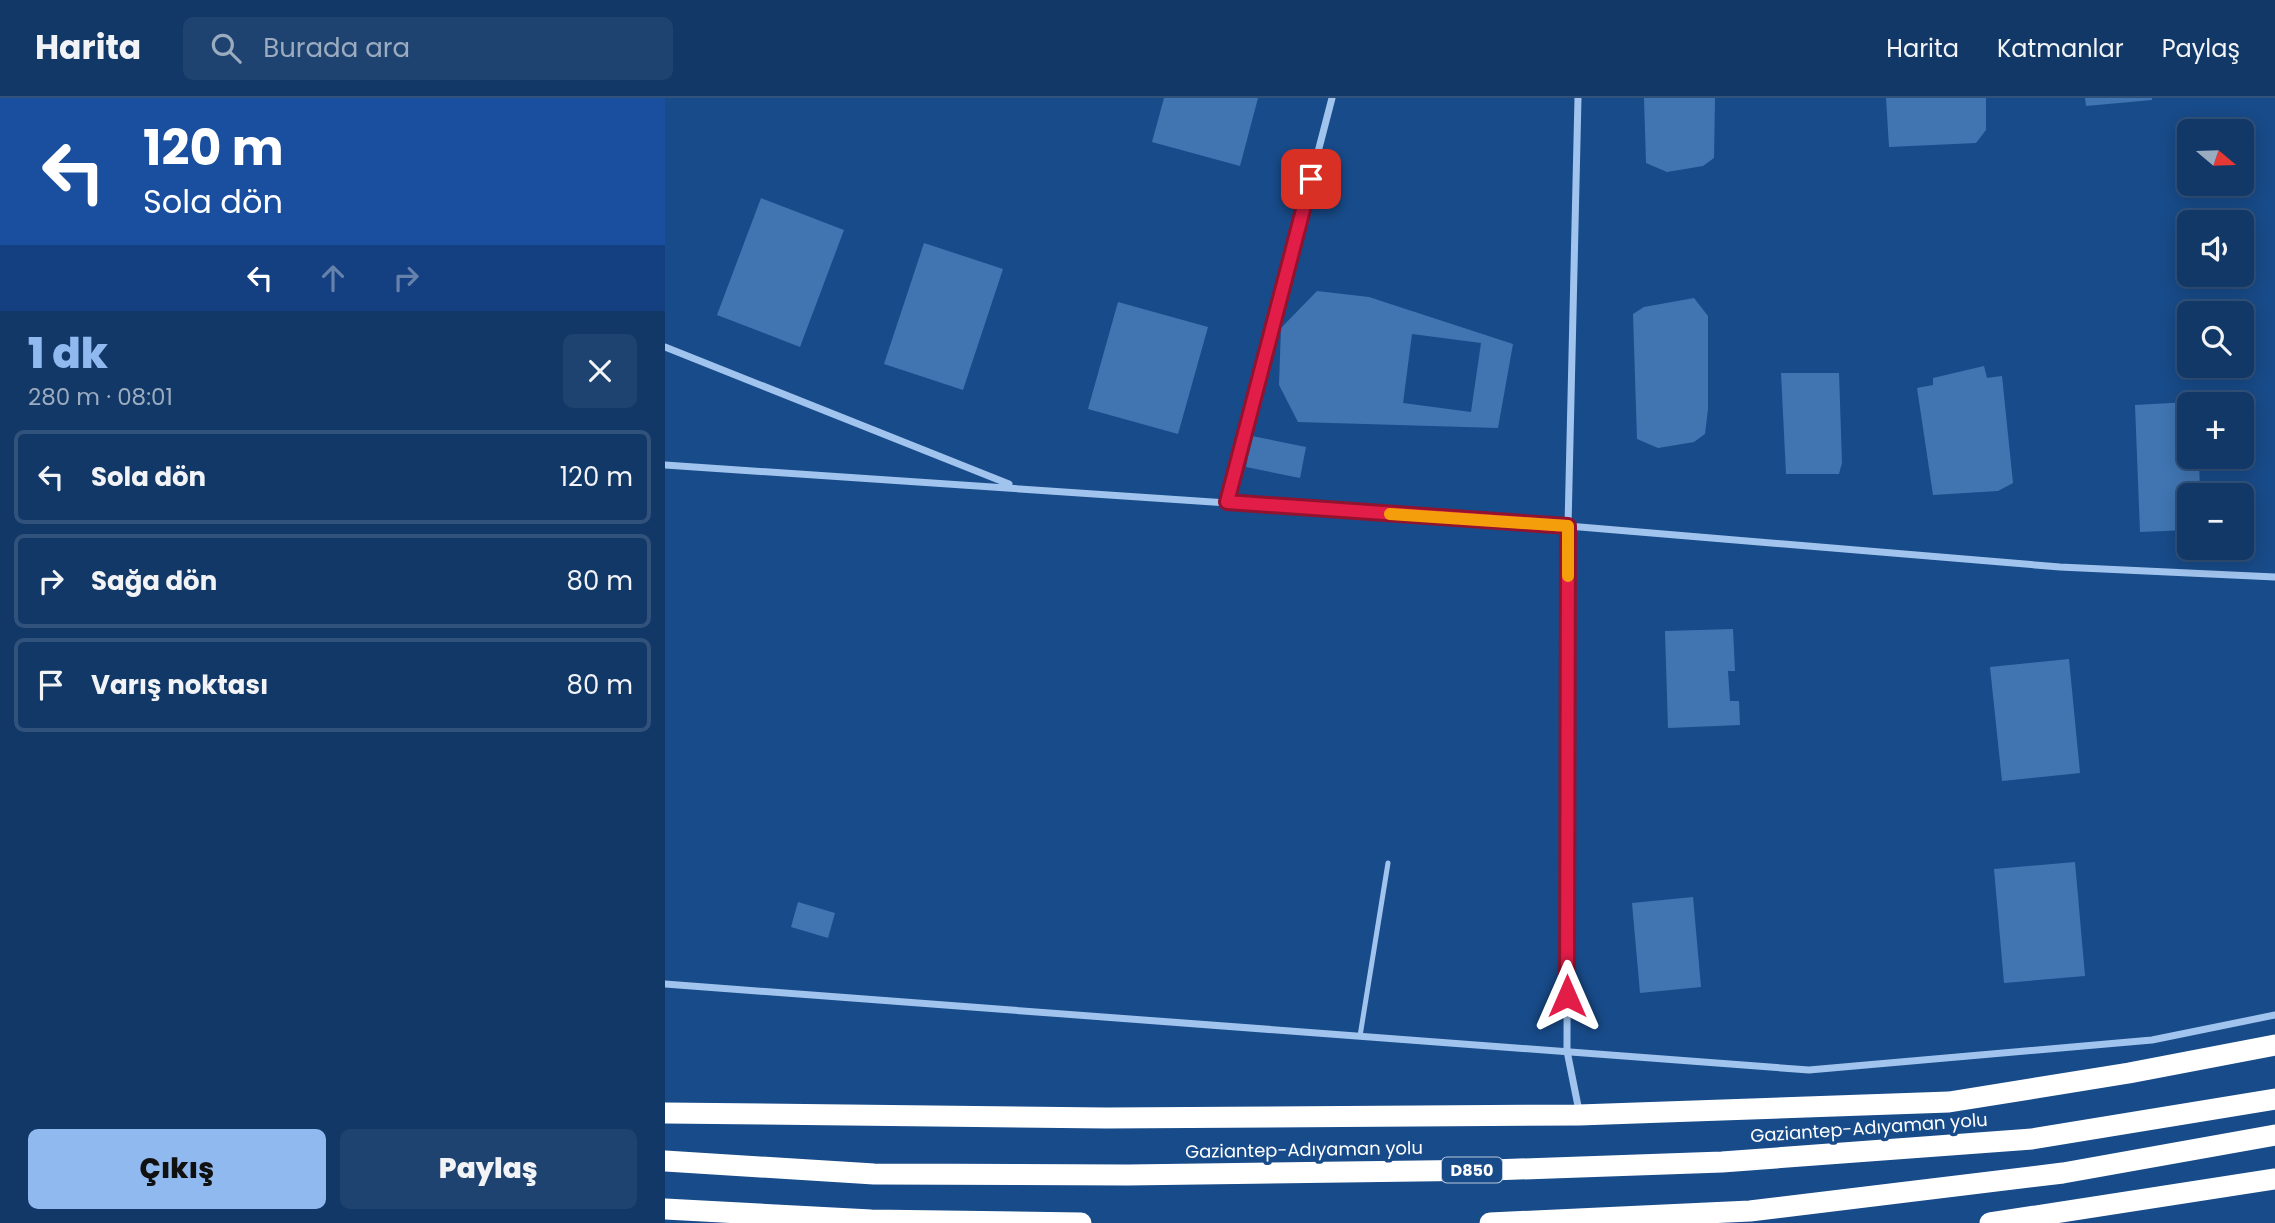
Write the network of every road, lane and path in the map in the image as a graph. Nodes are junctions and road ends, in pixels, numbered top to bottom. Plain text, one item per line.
1 (1332, 98) edge
2 (1579, 98) edge
3 (665, 347) edge
4 (665, 465) edge
5 (1018, 488) junction
6 (1227, 502) junction
7 (1568, 526) junction
8 (2275, 577) edge
9 (1388, 863) dead end
10 (665, 984) edge
11 (2275, 1016) edge
12 (1360, 1036) junction
13 (2275, 1045) edge
14 (1567, 1051) junction
15 (2275, 1099) edge
16 (665, 1113) edge
17 (1579, 1115) junction
18 (2275, 1135) edge
19 (665, 1161) edge
20 (2275, 1179) edge
21 (665, 1209) edge
22 (1081, 1223) edge
23 (1490, 1223) edge
24 (1990, 1223) edge

1 - 6 street
2 - 7 street
3 - 5 street
4 - 5 street
5 - 6 street
6 - 7 street
7 - 8 street
7 - 14 street
9 - 12 lane
10 - 12 street
11 - 14 street
12 - 14 street
13 - 17 highway
14 - 17 street
15 - 19 highway, Gaziantep-Adıyaman yolu / D850
16 - 17 highway
18 - 23 highway
20 - 24 highway
21 - 22 highway

